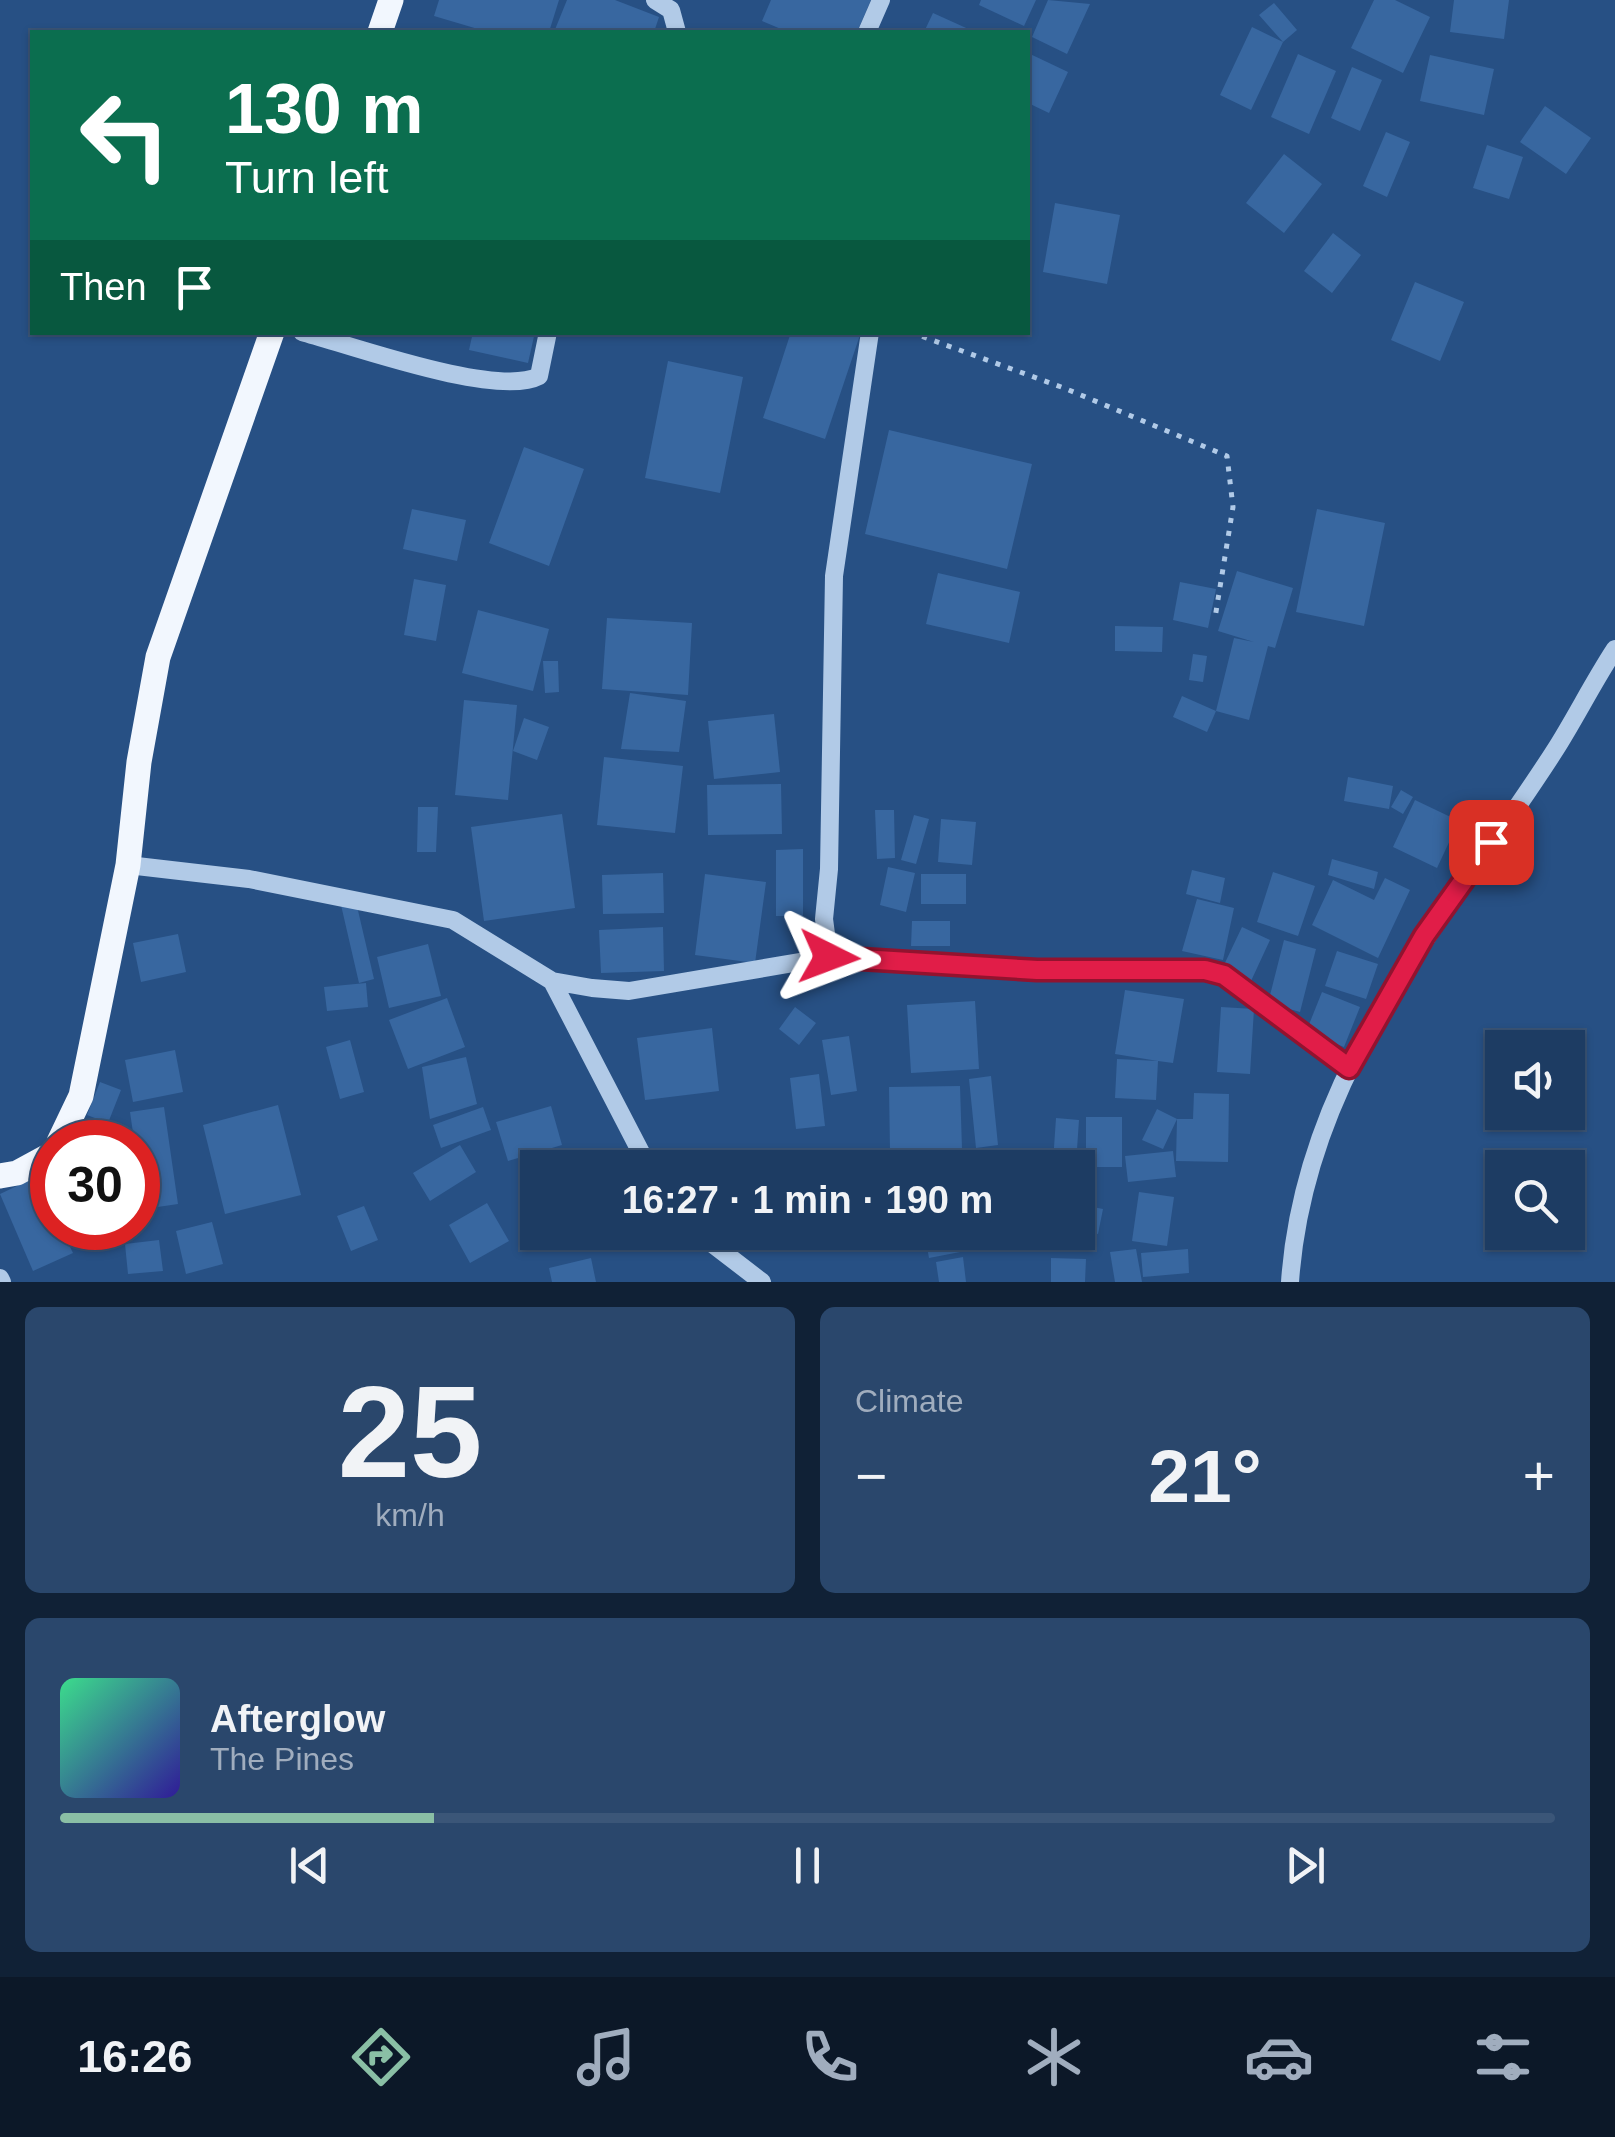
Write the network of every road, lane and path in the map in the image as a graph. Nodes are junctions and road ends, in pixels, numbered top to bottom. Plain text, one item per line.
1 (391, 0) edge
2 (655, 0) edge
3 (881, 0) edge
4 (381, 30) edge
5 (677, 30) edge
6 (868, 30) edge
7 (271, 335) edge
8 (313, 335) edge
9 (547, 335) edge
10 (870, 335) edge
11 (918, 335) edge
12 (1215, 618) dead end
13 (1615, 649) edge
14 (128, 865) junction
15 (829, 957) junction
16 (552, 982) junction
17 (1349, 1068) junction
18 (70, 1120) edge
19 (640, 1150) edge
20 (30, 1166) edge
21 (0, 1176) edge
22 (720, 1250) edge
23 (762, 1282) edge
24 (1290, 1282) edge

1 - 4 main road
2 - 5 street
3 - 6 street
7 - 14 main road
8 - 9 street
10 - 15 street
11 - 12 path
13 - 17 street
14 - 16 street
14 - 18 main road
15 - 16 street
15 - 17 street
16 - 19 street
17 - 24 street
20 - 21 main road
22 - 23 street

